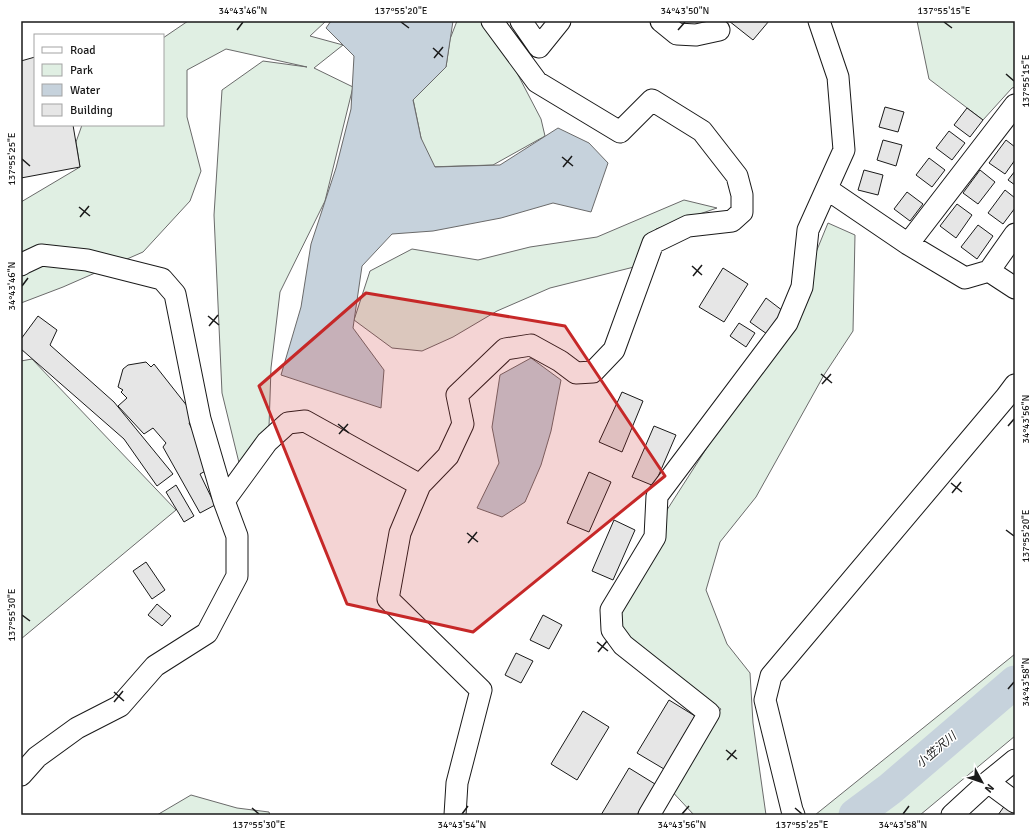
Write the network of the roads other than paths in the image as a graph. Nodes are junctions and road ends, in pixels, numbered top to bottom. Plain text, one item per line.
1 (492, 21) edge
2 (521, 21) edge
3 (560, 21) edge
4 (661, 21) edge
5 (819, 21) edge
6 (719, 30) dead end
7 (1015, 105) edge
8 (827, 189) junction
9 (1015, 234) edge
10 (908, 244) junction
11 (21, 265) edge
12 (989, 271) junction
13 (1015, 288) edge
14 (1015, 385) edge
15 (420, 485) junction
16 (224, 501) junction
17 (1015, 760) edge
18 (21, 775) edge
19 (988, 782) junction
20 (1015, 802) edge
21 (793, 812) edge
22 (454, 815) edge
23 (649, 815) edge
24 (952, 815) edge

1 - 15 street
2 - 3 street
4 - 6 street
5 - 8 street
7 - 10 street
8 - 10 street
8 - 23 street
9 - 12 street
10 - 12 street
11 - 16 street
12 - 13 street
14 - 21 street
15 - 16 street
15 - 22 street
16 - 18 street
17 - 19 street
19 - 20 street
19 - 24 street

